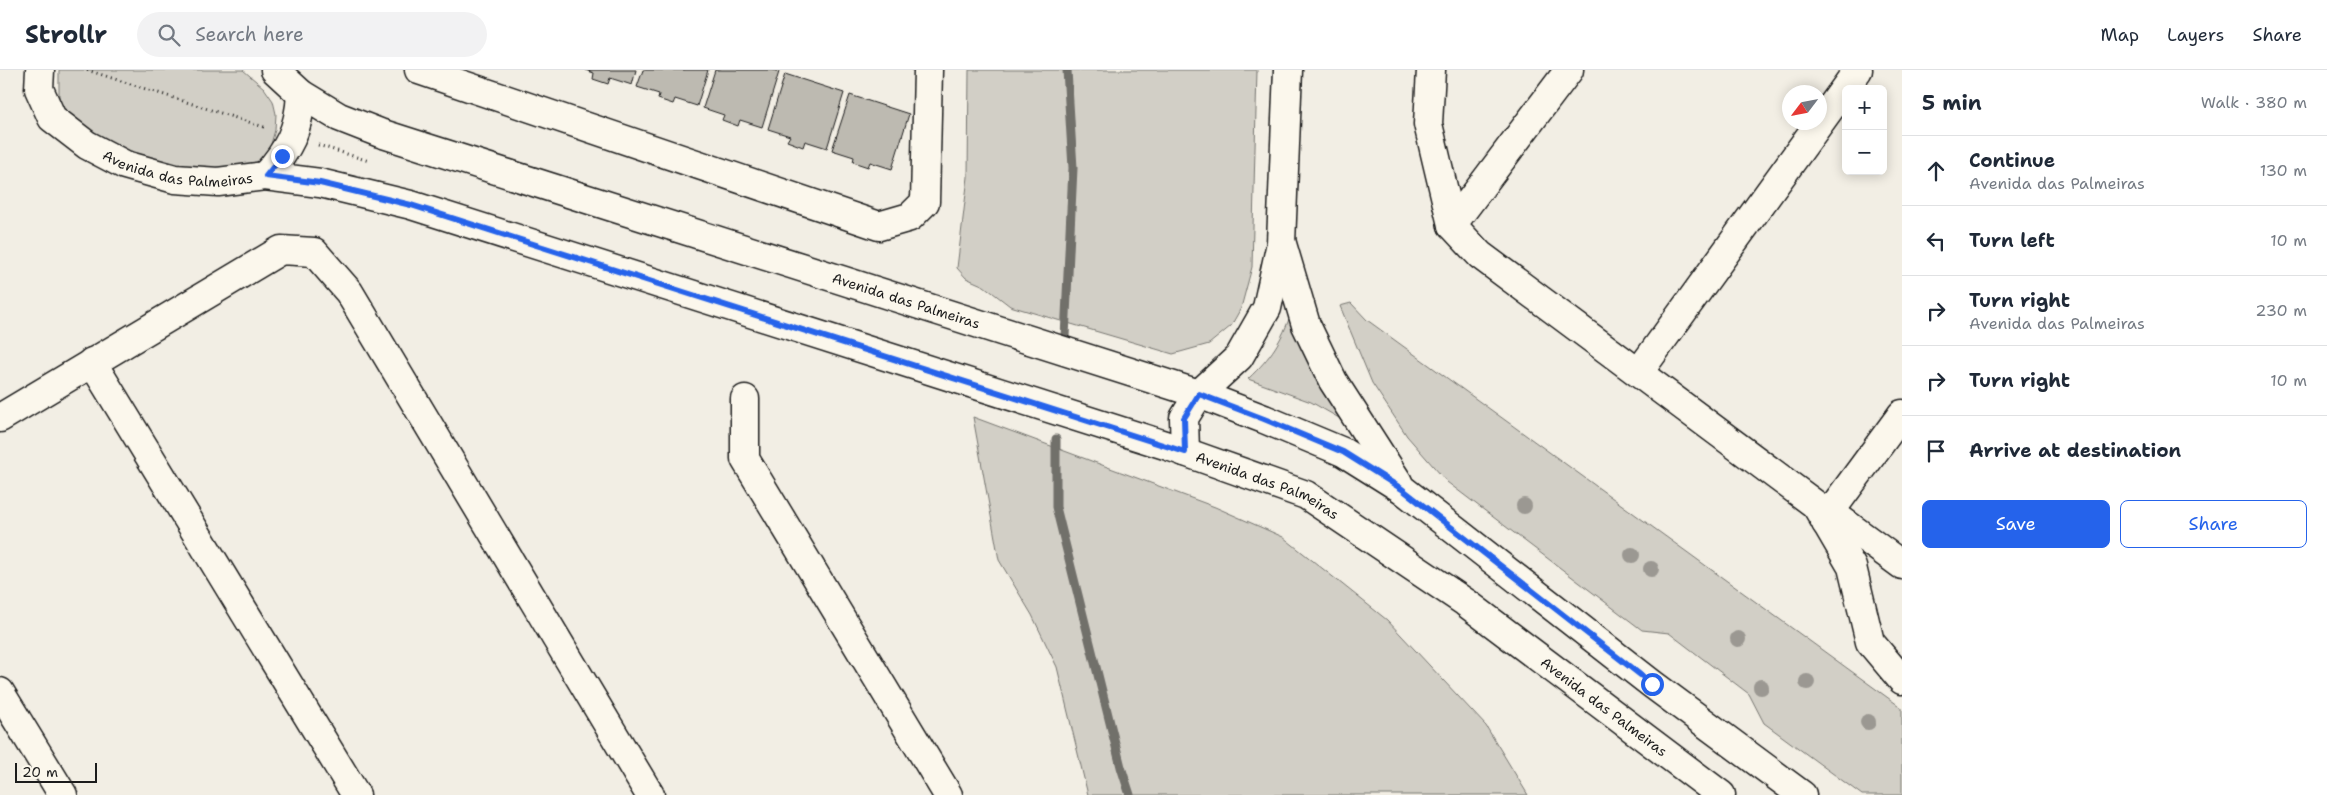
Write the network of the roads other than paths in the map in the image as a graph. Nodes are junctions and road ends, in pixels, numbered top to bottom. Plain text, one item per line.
1 (40, 70) edge
2 (275, 70) edge
3 (419, 70) edge
4 (928, 70) edge
5 (1288, 70) edge
6 (1431, 70) edge
7 (1569, 70) edge
8 (1858, 70) edge
9 (300, 94) junction
10 (266, 176) junction
11 (1452, 225) junction
12 (1281, 242) junction
13 (92, 362) junction
14 (1639, 372) junction
15 (1199, 394) junction
16 (745, 399) dead end
17 (1902, 414) edge
18 (0, 418) edge
19 (1185, 452) junction
20 (1402, 489) junction
21 (1824, 513) junction
22 (1902, 565) edge
23 (1902, 680) edge
24 (0, 692) edge
25 (63, 795) edge
26 (356, 795) edge
27 (650, 795) edge
28 (948, 795) edge
29 (1721, 795) edge
30 (1802, 795) edge

1 - 10 street, Avenida das Palmeiras
2 - 9 street, Avenida das Palmeiras
3 - 4 street
5 - 12 street
6 - 11 street
7 - 11 street
8 - 14 street
9 - 10 street
9 - 15 street, Avenida das Palmeiras
10 - 19 street, Avenida das Palmeiras
11 - 14 street
12 - 15 street
12 - 20 street
13 - 18 street
13 - 26 street
13 - 27 street
14 - 21 street
15 - 19 street
15 - 20 street, Avenida das Palmeiras
16 - 28 street
17 - 21 street
19 - 29 street, Avenida das Palmeiras
20 - 30 street, Avenida das Palmeiras
21 - 22 street
21 - 23 street
24 - 25 street

